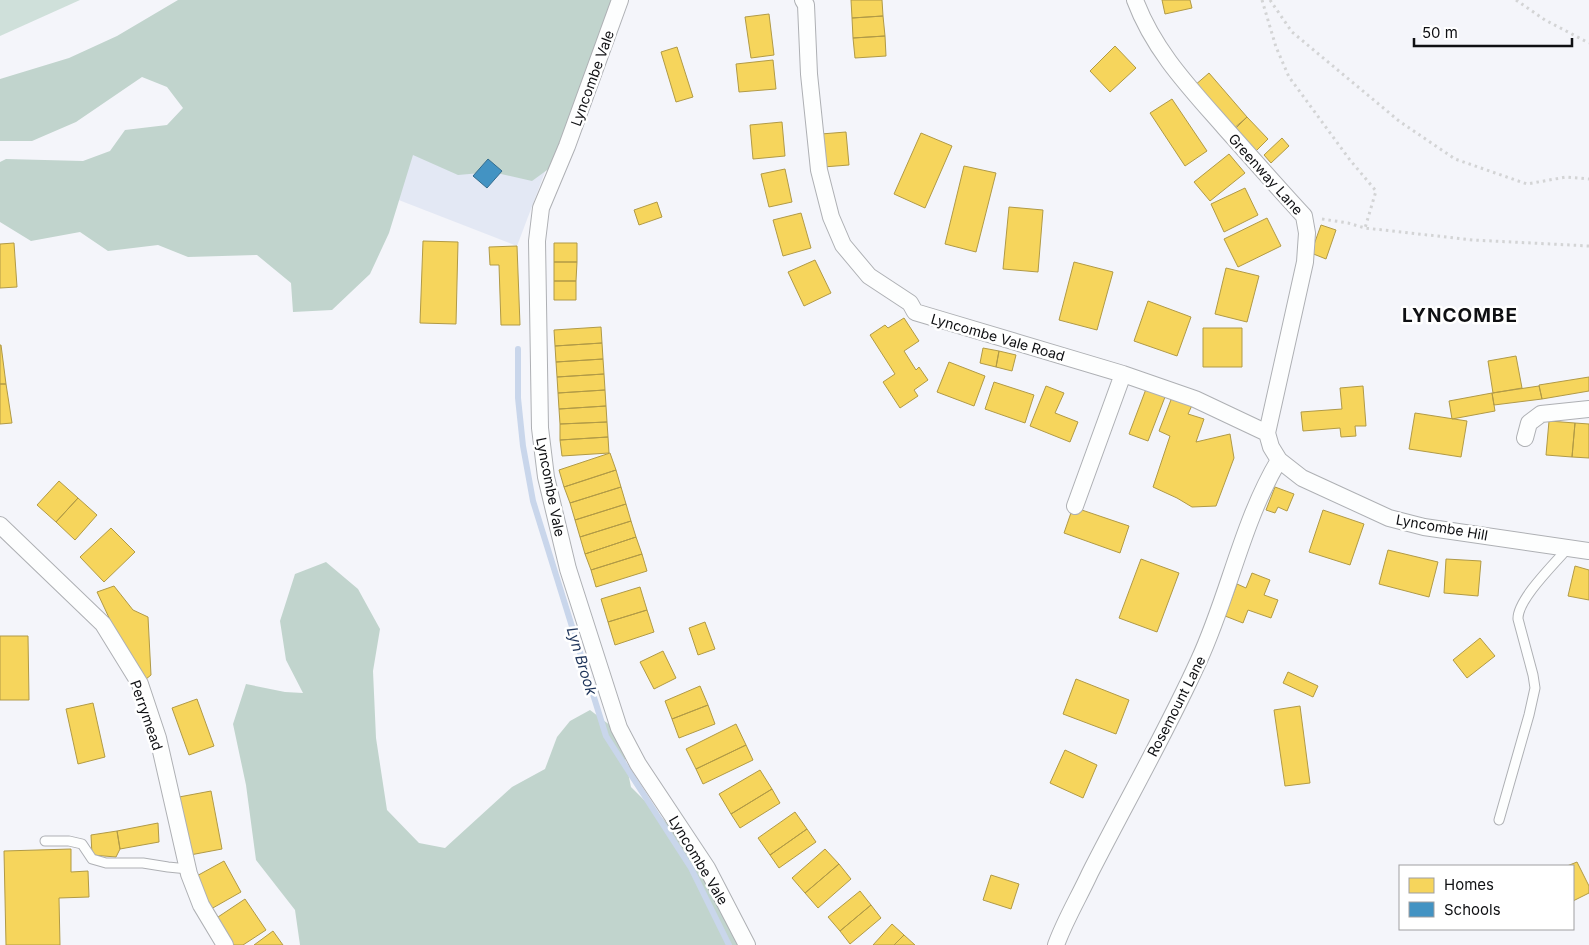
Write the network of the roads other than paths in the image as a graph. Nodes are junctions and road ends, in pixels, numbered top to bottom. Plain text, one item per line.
1 (620, 0) edge
2 (1135, 0) edge
3 (805, 2) edge
4 (1123, 374) junction
5 (1589, 410) edge
6 (1267, 433) junction
7 (1525, 438) dead end
8 (1279, 460) junction
9 (1075, 506) dead end
10 (0, 525) edge
11 (1569, 548) junction
12 (1589, 551) edge
13 (1500, 820) dead end
14 (45, 841) dead end
15 (188, 869) junction
16 (225, 945) edge
17 (747, 945) edge
18 (1056, 945) edge

1 - 17 street, Lyncombe Vale
2 - 6 street, Greenway Lane
3 - 4 street, Lyncombe Vale Road
4 - 6 street, Lyncombe Vale Road
4 - 9 street
5 - 7 street
6 - 8 street, Lyncombe Hill
8 - 11 street, Lyncombe Hill
8 - 18 street, Rosemount Lane
10 - 15 street, Perrymead
11 - 12 street, Lyncombe Hill
11 - 13 lane
14 - 15 lane
15 - 16 street, Perrymead

